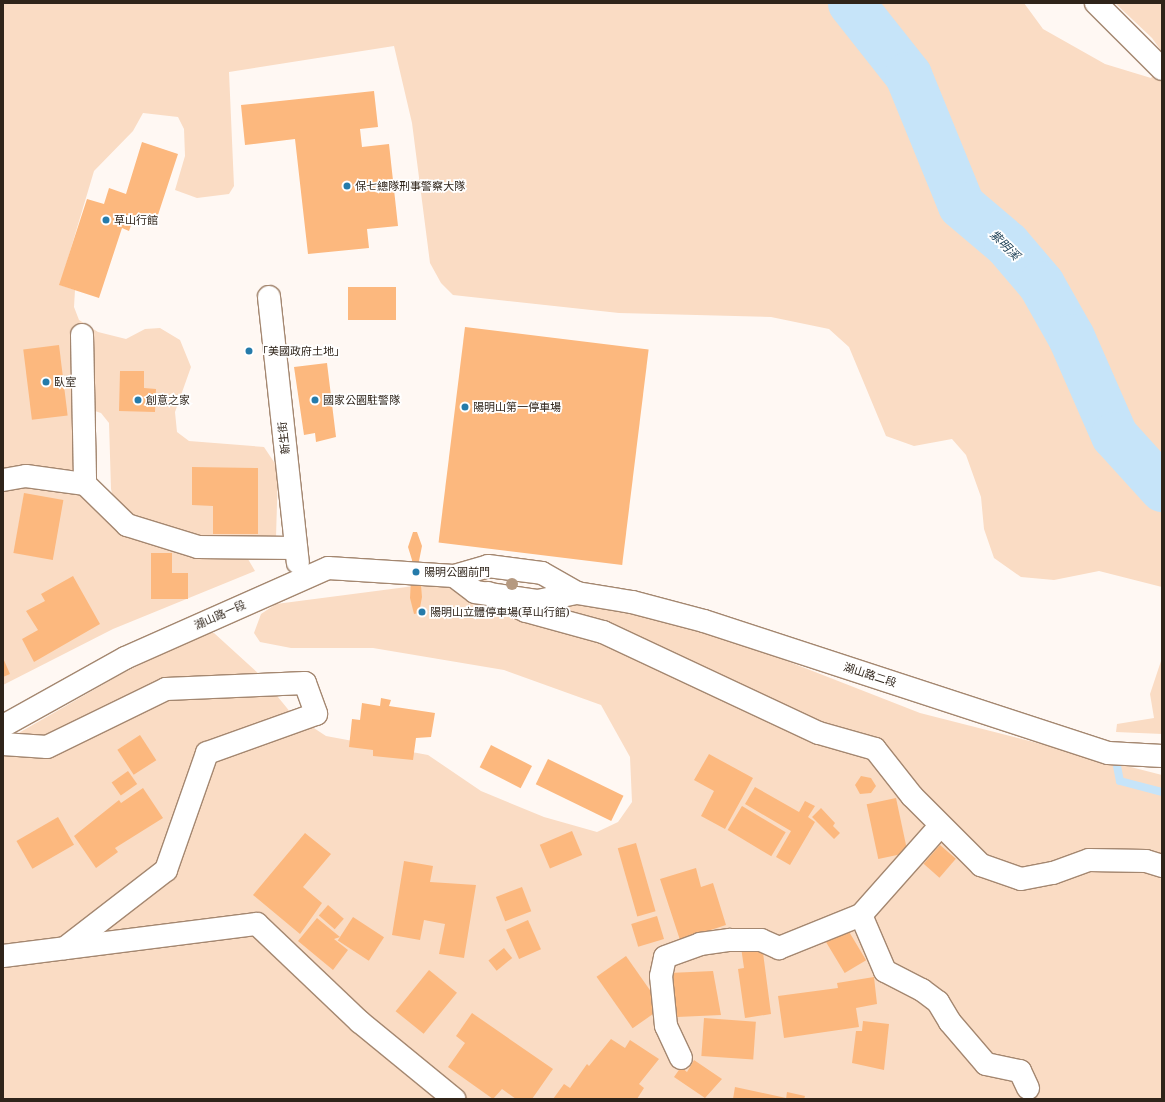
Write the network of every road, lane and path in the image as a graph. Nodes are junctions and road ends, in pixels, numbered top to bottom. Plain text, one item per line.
1 (1096, 3) edge
2 (1162, 69) edge
3 (269, 297) dead end
4 (82, 335) dead end
5 (3, 480) edge
6 (85, 484) junction
7 (296, 548) junction
8 (454, 576) junction
9 (299, 578) junction
10 (488, 593) junction
11 (577, 593) junction
12 (3, 726) edge
13 (3, 744) edge
14 (1162, 756) edge
15 (940, 826) junction
16 (1162, 866) edge
17 (861, 915) junction
18 (65, 948) junction
19 (3, 956) edge
20 (681, 1058) dead end
21 (1028, 1088) dead end
22 (454, 1099) edge

1 - 2 street
3 - 7 street, 新生街
4 - 6 street
5 - 6 street
6 - 7 street
7 - 9 street, 新生街
8 - 9 street, 湖山路一段
8 - 10 street, 湖山路二段
8 - 11 street, 湖山路二段
9 - 12 street, 湖山路一段
10 - 11 street, 湖山路二段
10 - 15 street
11 - 14 street, 湖山路二段
13 - 18 street
15 - 16 street
15 - 17 street
17 - 20 street
17 - 21 street
18 - 19 street
18 - 22 street

